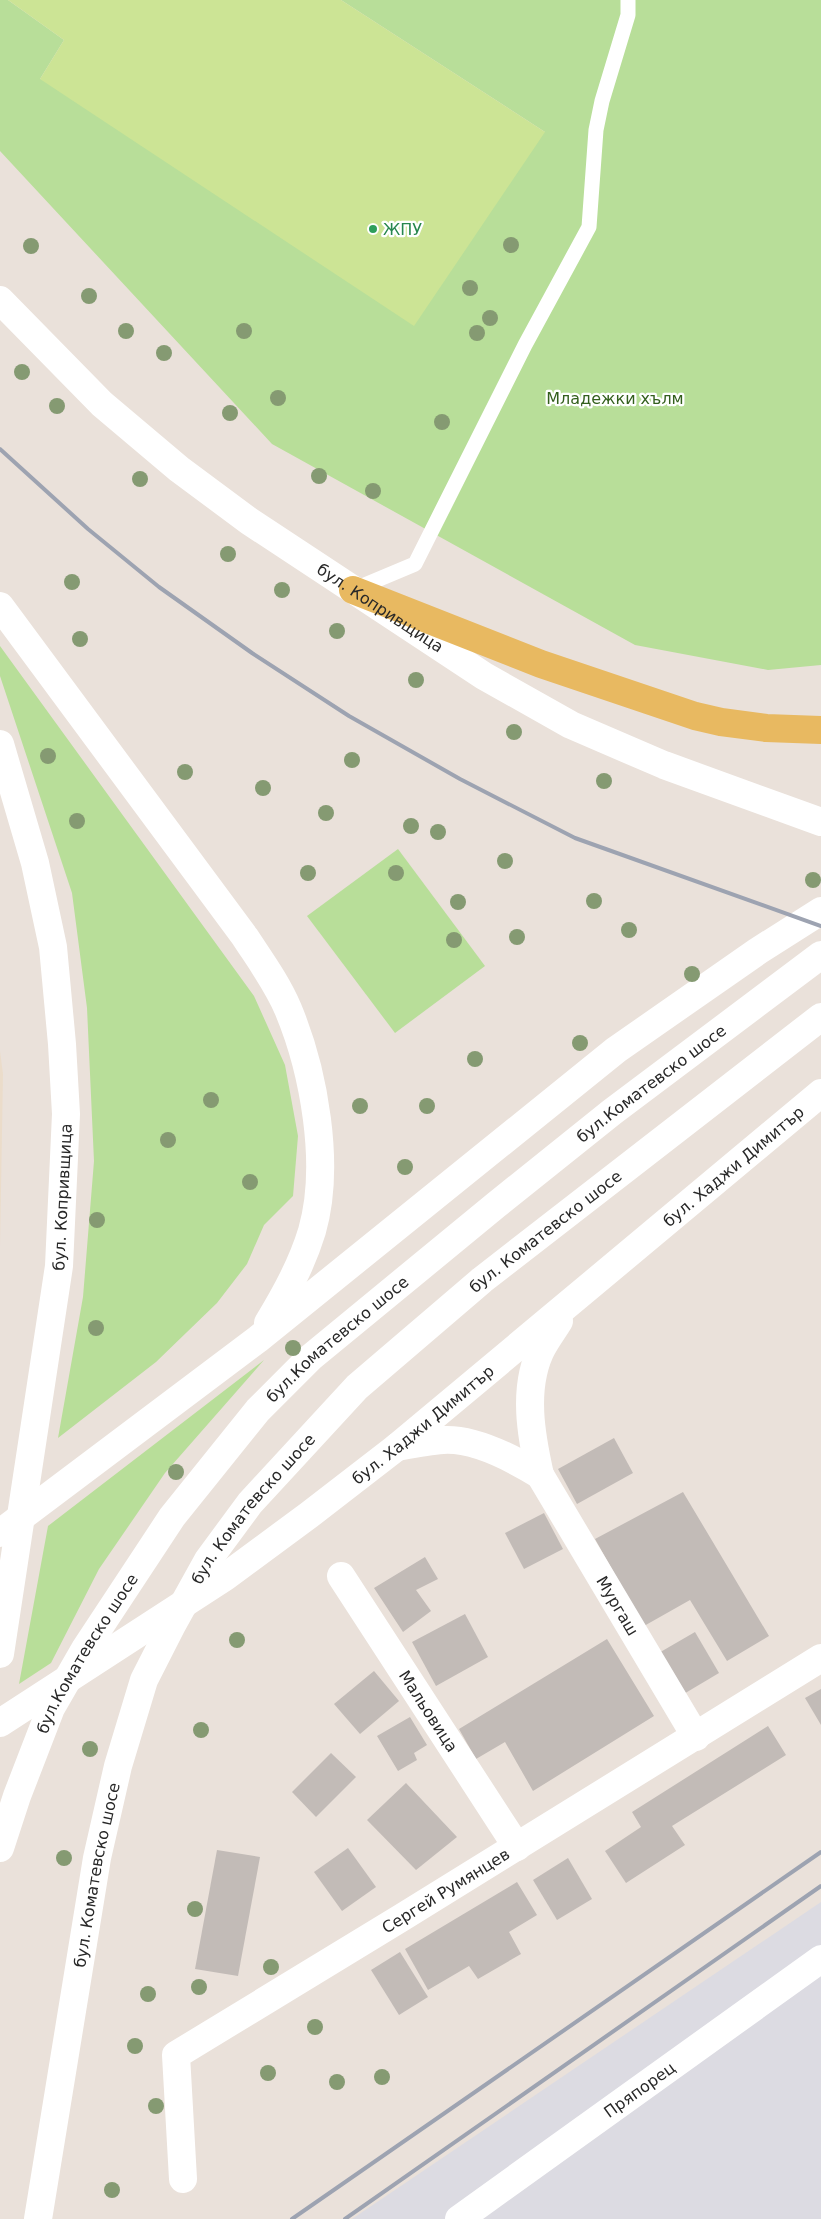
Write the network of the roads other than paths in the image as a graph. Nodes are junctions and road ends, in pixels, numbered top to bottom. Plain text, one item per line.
1 (628, 0) edge
2 (0, 300) edge
3 (353, 590) junction
4 (0, 606) edge
5 (821, 730) edge
6 (0, 744) edge
7 (821, 822) edge
8 (821, 911) edge
9 (821, 955) edge
10 (821, 1017) edge
11 (821, 1094) edge
12 (570, 1303) junction
13 (258, 1339) junction
14 (397, 1447) junction
15 (540, 1475) junction
16 (0, 1533) edge
17 (341, 1576) dead end
18 (0, 1654) edge
19 (821, 1658) edge
20 (0, 1723) edge
21 (696, 1737) junction
22 (517, 1847) junction
23 (0, 1848) edge
24 (821, 1960) edge
25 (183, 2180) dead end
26 (38, 2219) edge
27 (459, 2219) edge

1 - 3 lane
2 - 3 main road, бул. Копривщица
3 - 5 main road
3 - 7 main road, бул. Копривщица
4 - 13 main road
6 - 18 main road, бул. Копривщица
8 - 13 main road
9 - 23 main road, бул.Коматевско шосе
10 - 26 main road, бул. Коматевско шосе
11 - 12 main road, бул. Хаджи Димитър
12 - 14 main road, бул. Хаджи Димитър
12 - 15 main road
13 - 16 main road
14 - 15 main road
14 - 20 main road, бул. Хаджи Димитър
15 - 21 main road, Мургаш
17 - 22 main road, Мальовица
19 - 21 main road, Сергей Румянцев
21 - 22 main road, Сергей Румянцев
22 - 25 main road, Сергей Румянцев
24 - 27 main road, Пряпорец

